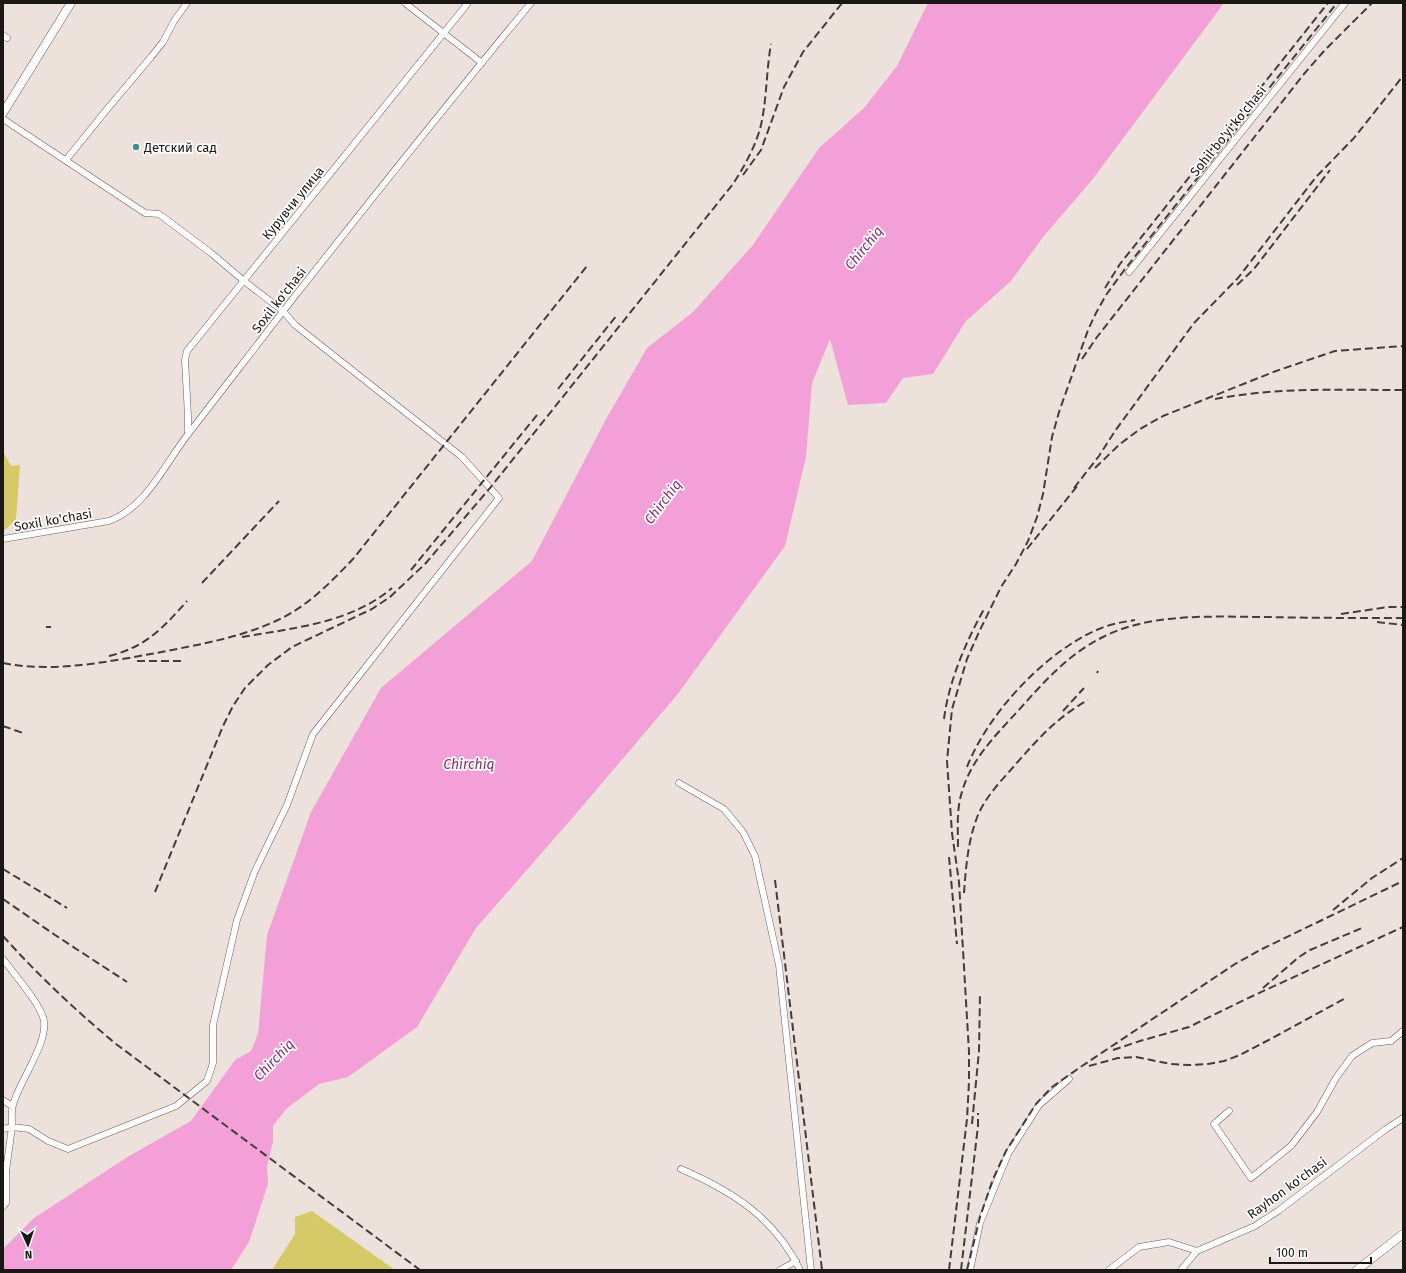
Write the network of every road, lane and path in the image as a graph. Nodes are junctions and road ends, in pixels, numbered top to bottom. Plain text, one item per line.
1 (71, 3) edge
2 (187, 3) edge
3 (405, 3) edge
4 (468, 3) edge
5 (531, 3) edge
6 (1345, 3) edge
7 (444, 33) junction
8 (482, 63) junction
9 (3, 113) edge
10 (3, 119) edge
11 (66, 160) junction
12 (1129, 272) dead end
13 (244, 281) junction
14 (283, 311) junction
15 (188, 434) junction
16 (3, 540) edge
17 (679, 783) dead end
18 (3, 959) edge
19 (1403, 1031) edge
20 (1068, 1078) dead end
21 (3, 1100) edge
22 (12, 1106) junction
23 (1229, 1111) dead end
24 (1403, 1118) edge
25 (12, 1127) junction
26 (3, 1129) edge
27 (681, 1169) dead end
28 (5, 1172) edge
29 (3, 1208) edge
30 (1403, 1234) edge
31 (1197, 1251) junction
32 (796, 1261) junction
33 (780, 1270) edge
34 (800, 1270) edge
35 (812, 1270) edge
36 (970, 1270) edge
37 (1109, 1270) edge
38 (1181, 1270) edge
39 (1357, 1270) edge

1 - 9 street
2 - 11 street
3 - 7 street
4 - 7 street, Курувчи улица
5 - 8 street, Soxil ko'chasi
6 - 12 street, Sohil bo'yi ko'chasi
7 - 8 street
7 - 13 street, Курувчи улица
8 - 14 street, Soxil ko'chasi
10 - 11 street
11 - 13 street
13 - 14 street
13 - 15 street, Курувчи улица
14 - 15 street, Soxil ko'chasi
14 - 25 street
15 - 16 street, Soxil ko'chasi
17 - 35 street
18 - 22 street
19 - 23 street
20 - 36 street
21 - 22 street
22 - 25 street
24 - 31 street, Rayhon ko'chasi
25 - 26 street
25 - 28 street
27 - 32 street
28 - 29 street
30 - 39 street
31 - 37 street
31 - 38 street
32 - 33 street
32 - 34 street

